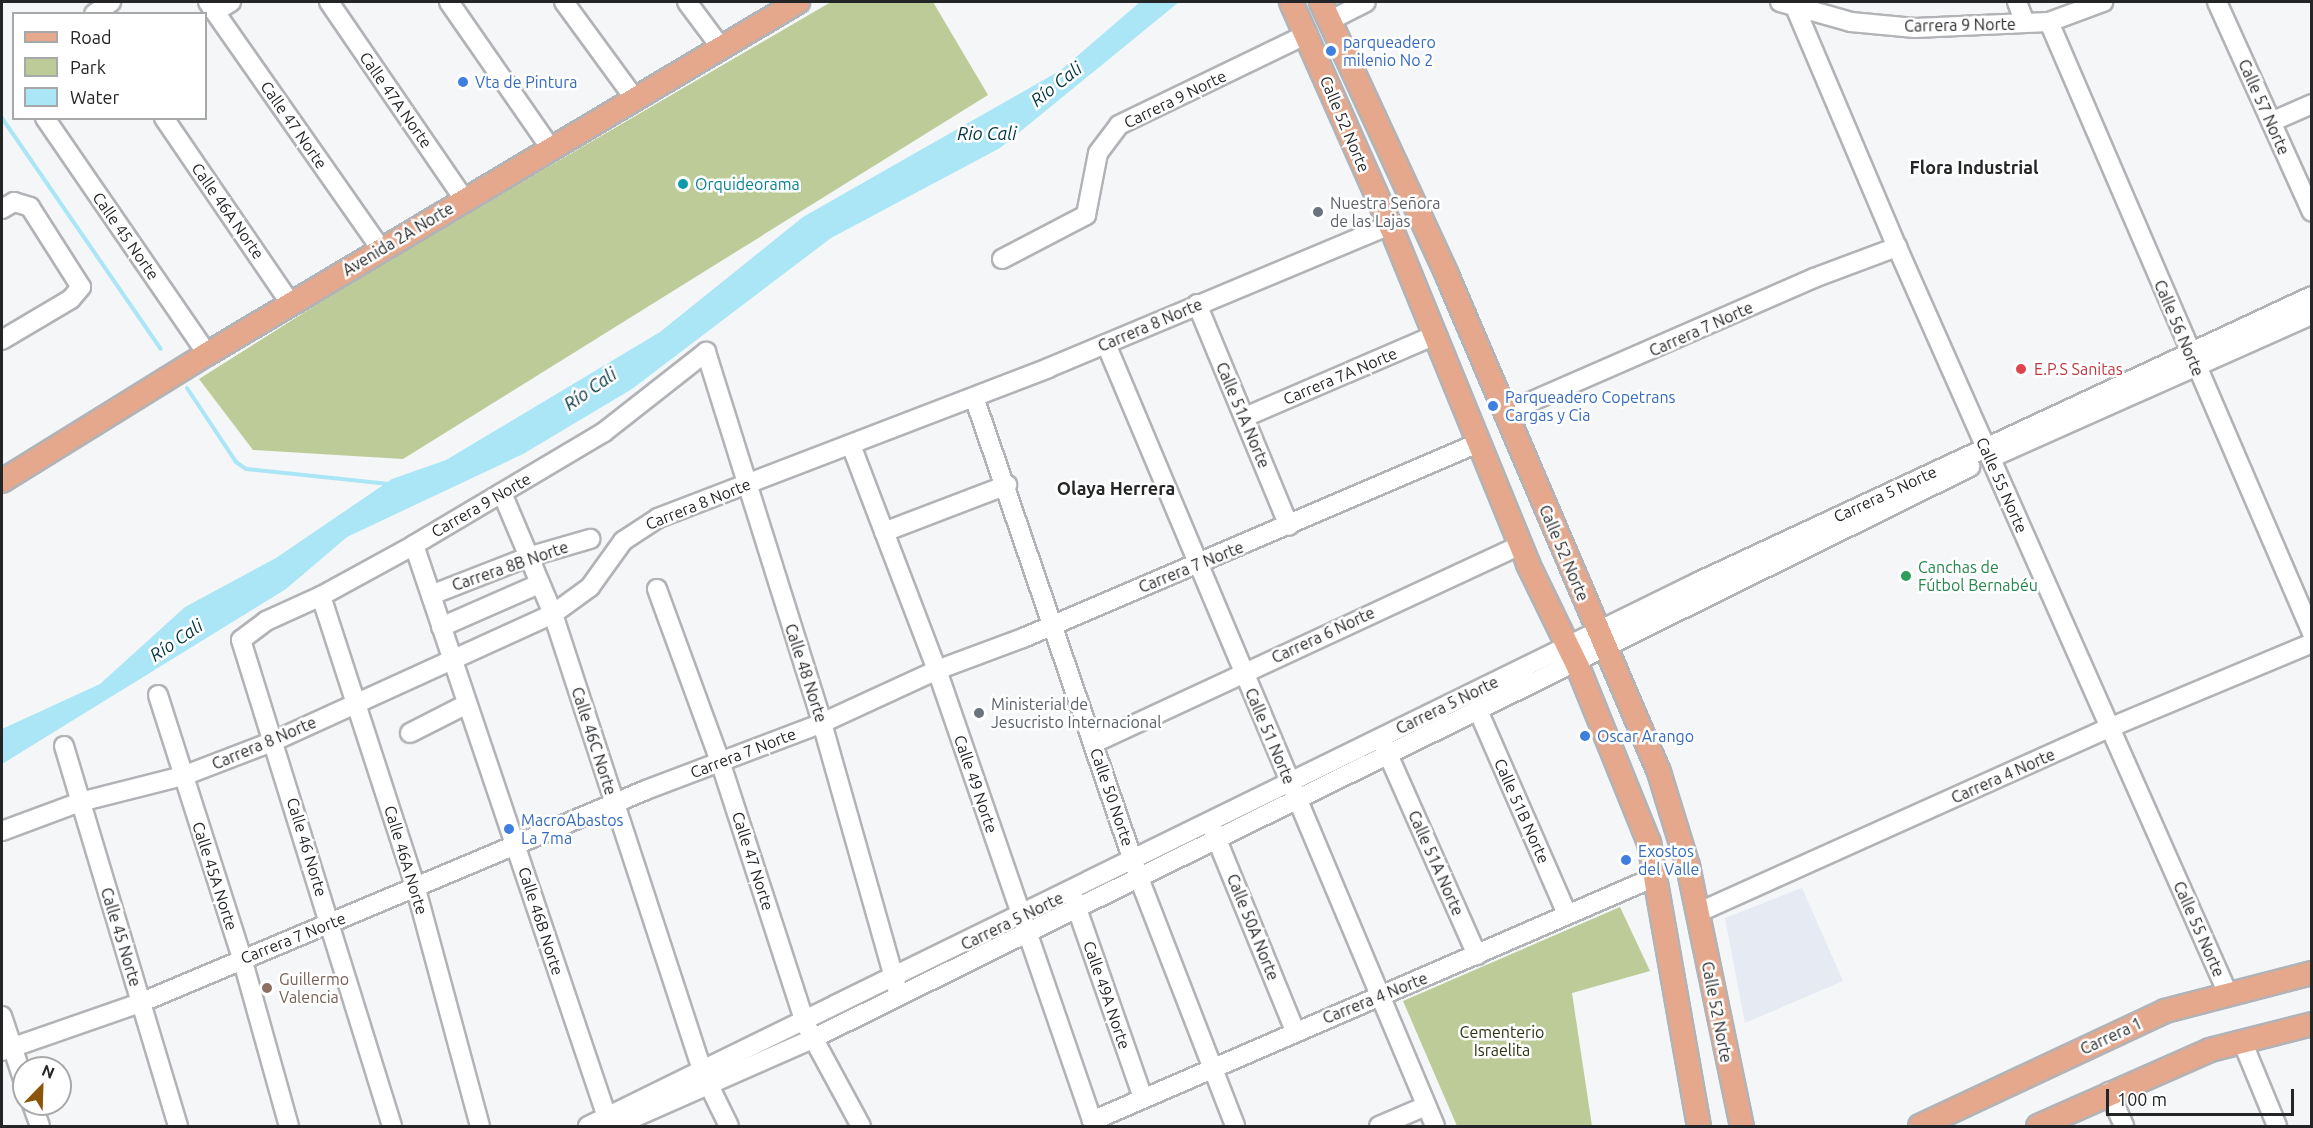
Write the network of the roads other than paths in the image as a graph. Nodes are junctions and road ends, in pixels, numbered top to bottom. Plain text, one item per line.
1 (111, 2) edge
2 (231, 2) edge
3 (329, 2) edge
4 (449, 2) edge
5 (564, 2) edge
6 (687, 2) edge
7 (773, 2) edge
8 (798, 2) edge
9 (1291, 2) edge
10 (1366, 2) edge
11 (2017, 2) edge
12 (2103, 2) edge
13 (2217, 2) edge
14 (1787, 4) edge
15 (211, 7) edge
16 (1821, 8) edge
17 (1326, 11) edge
18 (97, 12) edge
19 (2049, 22) junction
20 (2025, 23) junction
21 (1308, 34) junction
22 (719, 44) junction
23 (631, 95) junction
24 (2312, 104) edge
25 (46, 120) edge
26 (165, 120) edge
27 (2271, 122) junction
28 (549, 144) junction
29 (1387, 151) junction
30 (1359, 159) junction
31 (460, 194) junction
32 (2, 209) edge
33 (2312, 212) edge
34 (1390, 225) junction
35 (377, 243) junction
36 (1897, 247) junction
37 (1002, 259) dead end
38 (2312, 296) edge
39 (288, 298) junction
40 (1197, 304) junction
41 (2312, 315) edge
42 (1435, 335) junction
43 (2, 340) edge
44 (1106, 344) junction
45 (203, 347) junction
46 (706, 352) joint
47 (2194, 361) junction
48 (974, 397) junction
49 (1505, 413) junction
50 (1245, 417) junction
51 (1479, 443) junction
52 (851, 445) junction
53 (1987, 452) junction
54 (2, 470) edge
55 (2, 482) edge
56 (746, 483) junction
57 (1007, 485) junction
58 (502, 493) junction
59 (1289, 526) junction
60 (884, 532) junction
61 (590, 539) dead end
62 (414, 545) junction
63 (1562, 549) junction
64 (1524, 555) junction
65 (528, 556) junction
66 (1196, 565) junction
67 (539, 584) junction
68 (657, 589) dead end
69 (430, 595) junction
70 (321, 596) junction
71 (553, 614) junction
72 (1054, 625) junction
73 (441, 627) junction
74 (2312, 633) edge
75 (243, 637) joint
76 (2312, 643) edge
77 (1586, 646) junction
78 (452, 662) junction
79 (937, 670) junction
80 (1243, 672) junction
81 (158, 695) dead end
82 (355, 702) junction
83 (467, 704) junction
84 (1477, 708) junction
85 (822, 723) junction
86 (2109, 728) junction
87 (410, 733) dead end
88 (274, 741) junction
89 (1094, 743) junction
90 (1383, 745) junction
91 (64, 746) dead end
92 (720, 761) junction
93 (1659, 772) junction
94 (183, 776) junction
95 (1623, 778) junction
96 (1294, 790) junction
97 (80, 802) junction
98 (615, 803) junction
99 (2, 831) edge
100 (1214, 831) junction
101 (516, 846) junction
102 (1137, 870) junction
103 (1657, 876) junction
104 (416, 889) junction
105 (1074, 900) junction
106 (1697, 913) junction
107 (1567, 914) junction
108 (330, 922) junction
109 (1024, 926) junction
110 (1477, 955) junction
111 (242, 958) junction
112 (2312, 973) edge
113 (897, 987) junction
114 (2228, 994) junction
115 (1379, 998) junction
116 (141, 1003) junction
117 (2, 1016) edge
118 (2312, 1024) edge
119 (809, 1031) junction
120 (1295, 1031) junction
121 (2242, 1041) junction
122 (7, 1049) edge
123 (1212, 1068) junction
124 (706, 1078) junction
125 (2109, 1092) junction
126 (1143, 1098) junction
127 (1426, 1106) junction
128 (611, 1124) edge
129 (1093, 1124) edge
130 (178, 1126) edge
131 (290, 1126) edge
132 (392, 1126) edge
133 (480, 1126) edge
134 (588, 1126) edge
135 (729, 1126) edge
136 (861, 1126) edge
137 (1235, 1126) edge
138 (1379, 1126) edge
139 (1435, 1126) edge
140 (1699, 1126) edge
141 (1742, 1126) edge
142 (1920, 1126) edge
143 (2038, 1126) edge
144 (2124, 1126) edge
145 (2277, 1126) edge

1 - 18 street
2 - 15 street
3 - 31 street, Calle 47A Norte
4 - 28 street
5 - 23 street
6 - 22 street
7 - 22 main road, Avenida 2A Norte
8 - 22 main road, Avenida 2A Norte
9 - 21 main road, Calle 52 Norte
10 - 17 street
11 - 20 street
12 - 19 street, Carrera 9 Norte
13 - 27 street, Calle 57 Norte
14 - 16 street, Carrera 9 Norte
14 - 36 street, Calle 55 Norte
15 - 35 street, Calle 47 Norte
16 - 20 street, Carrera 9 Norte
17 - 29 main road, Calle 52 Norte
19 - 20 street, Carrera 9 Norte
19 - 47 street, Calle 56 Norte
21 - 30 main road, Calle 52 Norte
21 - 37 street, Carrera 9 Norte
22 - 23 main road, Avenida 2A Norte
23 - 28 main road, Avenida 2A Norte
24 - 27 street
25 - 45 street, Calle 45 Norte
26 - 39 street, Calle 46A Norte
27 - 33 street, Calle 57 Norte
28 - 31 main road, Avenida 2A Norte
29 - 30 main road
29 - 49 main road, Calle 52 Norte
30 - 34 main road, Calle 52 Norte
31 - 35 main road, Avenida 2A Norte
32 - 43 street
34 - 40 street, Carrera 8 Norte
34 - 42 main road, Calle 52 Norte
35 - 39 main road, Avenida 2A Norte
36 - 49 street, Carrera 7 Norte
36 - 53 street, Calle 55 Norte
38 - 47 street, Carrera 5 Norte
39 - 45 main road, Avenida 2A Norte
40 - 44 street, Carrera 8 Norte
40 - 50 street, Calle 51A Norte
41 - 47 street, Carrera 5 Norte
42 - 50 street, Carrera 7A Norte
42 - 51 main road, Calle 52 Norte
44 - 48 street, Carrera 8 Norte
44 - 66 street, Calle 51 Norte
45 - 54 main road, Avenida 2A Norte
45 - 55 main road, Avenida 2A Norte
46 - 56 street, Calle 48 Norte
46 - 58 street, Carrera 9 Norte
47 - 53 street, Carrera 5 Norte
47 - 74 street, Calle 56 Norte
48 - 52 street, Carrera 8 Norte
48 - 57 street, Calle 50 Norte
49 - 63 main road, Calle 52 Norte
50 - 59 street, Calle 51A Norte
51 - 59 street, Carrera 7 Norte
51 - 64 main road, Calle 52 Norte
52 - 56 street, Carrera 8 Norte
52 - 60 street, Calle 49 Norte
53 - 77 street, Carrera 5 Norte
53 - 86 street, Calle 55 Norte
56 - 71 street, Carrera 8 Norte
56 - 85 street, Calle 48 Norte
57 - 60 street
57 - 72 street, Calle 50 Norte
58 - 62 street, Carrera 9 Norte
58 - 65 street, Calle 46C Norte
59 - 66 street, Carrera 7 Norte
60 - 79 street, Calle 49 Norte
61 - 65 street, Carrera 8B Norte
62 - 69 street, Calle 46B Norte
62 - 70 street, Carrera 9 Norte
63 - 64 main road
63 - 77 main road, Calle 52 Norte
64 - 77 main road, Calle 52 Norte
64 - 80 street, Carrera 6 Norte
65 - 67 street, Calle 46C Norte
65 - 69 street, Carrera 8B Norte
66 - 72 street, Carrera 7 Norte
66 - 80 street, Calle 51 Norte
67 - 71 street, Calle 46C Norte
67 - 73 street
68 - 92 street, Calle 47 Norte
69 - 73 street, Calle 46B Norte
70 - 75 street, Carrera 9 Norte
70 - 82 street, Calle 46A Norte
71 - 78 street, Carrera 8 Norte
71 - 98 street, Calle 46C Norte
72 - 79 street, Carrera 7 Norte
72 - 89 street, Calle 50 Norte
73 - 78 street, Calle 46B Norte
75 - 88 street, Calle 46 Norte
76 - 86 street, Carrera 4 Norte
77 - 84 street, Carrera 5 Norte
77 - 90 street, Carrera 5 Norte
77 - 93 main road, Calle 52 Norte
77 - 95 main road, Calle 52 Norte
78 - 82 street, Carrera 8 Norte
78 - 83 street, Calle 46B Norte
79 - 85 street, Carrera 7 Norte
79 - 109 street, Calle 49 Norte
80 - 89 street, Carrera 6 Norte
80 - 96 street, Calle 51 Norte
81 - 94 street, Calle 45A Norte
82 - 88 street, Carrera 8 Norte
82 - 104 street, Calle 46A Norte
83 - 87 street
83 - 101 street, Calle 46B Norte
84 - 90 street, Carrera 5 Norte
84 - 107 street, Calle 51B Norte
85 - 92 street, Carrera 7 Norte
85 - 113 street, Calle 48 Norte
86 - 106 street, Carrera 4 Norte
86 - 114 street, Calle 55 Norte
88 - 94 street, Carrera 8 Norte
88 - 108 street, Calle 46 Norte
89 - 102 street, Calle 50 Norte
90 - 96 street, Carrera 5 Norte
90 - 110 street, Calle 51A Norte
91 - 97 street, Calle 45 Norte
92 - 98 street, Carrera 7 Norte
92 - 119 street, Calle 47 Norte
93 - 95 main road
93 - 106 main road, Calle 52 Norte
94 - 97 street, Carrera 8 Norte
94 - 111 street, Calle 45A Norte
95 - 103 main road, Calle 52 Norte
96 - 100 street, Carrera 5 Norte
96 - 115 street, Calle 51 Norte
97 - 99 street, Carrera 8 Norte
97 - 116 street, Calle 45 Norte
98 - 101 street, Carrera 7 Norte
98 - 124 street, Calle 46C Norte
100 - 102 street, Carrera 5 Norte
100 - 120 street, Calle 50A Norte
101 - 104 street, Carrera 7 Norte
101 - 128 street, Calle 46B Norte
102 - 105 street, Carrera 5 Norte
102 - 123 street, Calle 50 Norte
103 - 107 street, Carrera 4 Norte
103 - 140 main road, Calle 52 Norte
104 - 108 street, Carrera 7 Norte
104 - 133 street, Calle 46A Norte
105 - 109 street, Carrera 5 Norte
105 - 126 street, Calle 49A Norte
106 - 141 main road, Calle 52 Norte
107 - 110 street, Carrera 4 Norte
108 - 111 street, Carrera 7 Norte
108 - 132 street, Calle 46 Norte
109 - 113 street, Carrera 5 Norte
109 - 129 street, Calle 49 Norte
110 - 115 street, Carrera 4 Norte
111 - 116 street, Carrera 7 Norte
111 - 131 street, Calle 45A Norte
112 - 114 main road, Carrera 1
113 - 119 street, Carrera 5 Norte
114 - 142 main road, Carrera 1
115 - 120 street, Carrera 4 Norte
115 - 127 street, Calle 51 Norte
116 - 122 street, Carrera 7 Norte
116 - 130 street, Calle 45 Norte
117 - 122 street
118 - 121 main road
119 - 124 street, Carrera 5 Norte
119 - 136 street, Calle 47 Norte
120 - 123 street, Carrera 4 Norte
121 - 125 main road
121 - 145 street
123 - 126 street, Carrera 4 Norte
123 - 137 street, Calle 50 Norte
124 - 128 street, Carrera 5 Norte
124 - 135 street, Calle 46C Norte
125 - 143 main road
125 - 144 street
126 - 129 street, Carrera 4 Norte
127 - 138 street
127 - 139 street, Calle 51 Norte
128 - 134 street, Carrera 5 Norte

